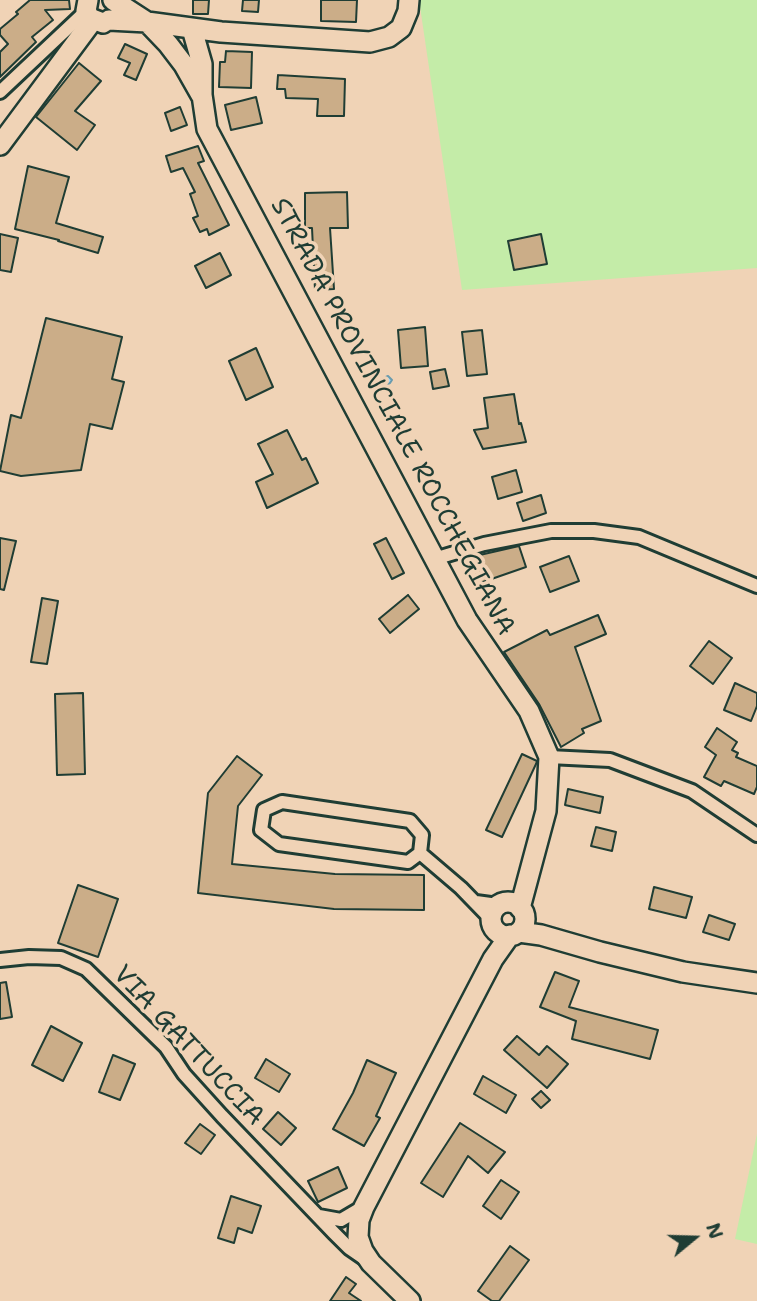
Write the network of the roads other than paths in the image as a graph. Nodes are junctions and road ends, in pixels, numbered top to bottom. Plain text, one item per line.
1 (114, 0) edge
2 (409, 0) edge
3 (94, 13) edge
4 (146, 22) junction
5 (192, 29) junction
6 (221, 32) junction
7 (193, 65) junction
8 (0, 92) edge
9 (0, 145) edge
10 (434, 559) junction
11 (757, 586) edge
12 (549, 757) junction
13 (757, 835) edge
14 (420, 853) junction
15 (509, 919) junction
16 (0, 960) edge
17 (757, 983) edge
18 (364, 1207) junction
19 (319, 1216) junction
20 (358, 1232) junction
21 (334, 1233) junction
22 (371, 1263) junction
23 (410, 1301) edge

1 - 3 main road
1 - 4 main road
2 - 6 main road
3 - 4 main road
3 - 8 street
3 - 9 main road
4 - 5 main road
4 - 7 main road
5 - 6 main road
5 - 7 main road, STRADA PROVINCIALE ROCCHEGIANA
6 - 7 main road
7 - 10 main road, STRADA PROVINCIALE ROCCHEGIANA
10 - 11 street
10 - 12 main road, STRADA PROVINCIALE ROCCHEGIANA
12 - 13 street
12 - 15 main road, STRADA PROVINCIALE ROCCHEGIANA
14 - 14 street
14 - 15 street
15 - 17 main road
15 - 18 main road, STRADA PROVINCIALE ROCCHEGIANA
16 - 19 street, VIA GATTUCCIA
18 - 19 street
18 - 20 main road, STRADA PROVINCIALE ROCCHEGIANA
19 - 21 street, VIA GATTUCCIA
20 - 21 street
20 - 22 main road
21 - 22 street, VIA GATTUCCIA
22 - 23 main road

